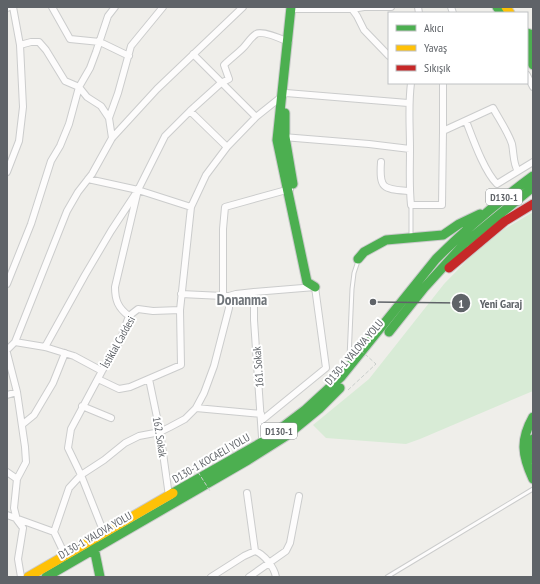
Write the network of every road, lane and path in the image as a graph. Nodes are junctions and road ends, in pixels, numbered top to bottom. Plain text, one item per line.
1 (14, 7) edge
2 (52, 7) edge
3 (115, 7) edge
4 (163, 7) edge
5 (243, 7) edge
6 (391, 7) edge
7 (293, 8) edge
8 (352, 9) junction
9 (100, 42) junction
10 (288, 42) junction
11 (20, 44) junction
12 (193, 54) junction
13 (388, 55) edge
14 (128, 56) junction
15 (528, 77) edge
16 (221, 83) junction
17 (411, 84) edge
18 (443, 84) edge
19 (533, 87) edge
20 (79, 88) junction
21 (284, 95) junction
22 (408, 103) junction
23 (190, 111) junction
24 (256, 117) junction
25 (109, 118) junction
26 (466, 121) junction
27 (443, 131) junction
28 (112, 138) junction
29 (281, 138) junction
30 (227, 147) junction
31 (410, 149) junction
32 (10, 158) edge
33 (381, 162) dead end
34 (533, 162) edge
35 (7, 172) edge
36 (518, 172) junction
37 (533, 176) edge
38 (88, 179) junction
39 (533, 187) edge
40 (291, 189) junction
41 (138, 190) junction
42 (409, 191) junction
43 (533, 204) edge
44 (411, 205) junction
45 (191, 207) junction
46 (490, 209) junction
47 (411, 238) junction
48 (358, 259) joint
49 (7, 284) edge
50 (315, 287) junction
51 (424, 288) junction
52 (254, 292) junction
53 (181, 294) junction
54 (226, 296) junction
55 (180, 310) junction
56 (129, 316) junction
57 (15, 342) junction
58 (356, 346) dead end
59 (45, 347) junction
60 (7, 350) edge
61 (7, 353) edge
62 (65, 353) junction
63 (349, 358) dead end
64 (102, 371) junction
65 (368, 373) dead end
66 (149, 378) junction
67 (98, 379) junction
68 (17, 392) junction
69 (7, 395) edge
70 (82, 406) junction
71 (196, 408) junction
72 (533, 417) edge
73 (111, 418) dead end
74 (261, 418) junction
75 (23, 424) junction
76 (160, 432) junction
77 (533, 439) edge
78 (264, 441) junction
79 (533, 459) edge
80 (7, 472) edge
81 (198, 472) dead end
82 (81, 475) junction
83 (17, 479) junction
84 (533, 479) edge
85 (533, 489) edge
86 (210, 491) dead end
87 (247, 493) dead end
88 (169, 496) junction
89 (299, 496) dead end
90 (7, 515) edge
91 (17, 520) junction
92 (54, 532) junction
93 (104, 533) junction
94 (93, 544) junction
95 (255, 551) junction
96 (65, 555) junction
97 (269, 563) junction
98 (21, 577) edge
99 (28, 577) edge
100 (46, 577) edge
101 (100, 577) edge
102 (211, 577) edge
103 (249, 577) edge
104 (276, 577) edge
105 (387, 577) edge

1 - 11 street
2 - 9 street
3 - 9 street
4 - 14 street
5 - 12 street
6 - 8 street
7 - 8 street
7 - 10 main road
8 - 13 street
9 - 14 street
9 - 20 street
10 - 16 street
10 - 21 main road
11 - 20 street
11 - 32 street
12 - 16 street
12 - 28 street
14 - 25 street
15 - 19 street
16 - 23 street
16 - 24 street
17 - 22 street
18 - 27 street
20 - 25 street
20 - 49 street
21 - 22 street
21 - 24 street
21 - 29 main road
22 - 31 street
23 - 30 street
23 - 41 street
24 - 30 street
25 - 28 street
26 - 27 street
26 - 36 street
26 - 36 street
27 - 44 street
28 - 38 street
29 - 31 street
29 - 40 main road
30 - 45 street
31 - 42 street
32 - 35 street
33 - 42 street
34 - 36 street
37 - 46 main road, D130-1 KOCAELİ YOLU / D130-1
38 - 41 street
38 - 57 street
39 - 51 main road, D130-1 YALOVA YOLU / D130-1
40 - 50 main road
40 - 54 street
41 - 45 street
41 - 56 street
41 - 59 street
42 - 44 street
43 - 51 main road
44 - 47 lane
45 - 53 street
46 - 47 main road
46 - 78 main road, D130-1 KOCAELİ YOLU / D130-1
47 - 48 main road
48 - 63 lane
50 - 52 street
50 - 74 street
51 - 94 main road, D130-1 YALOVA YOLU / D130-1
52 - 54 street
52 - 74 street, 161. Sokak
53 - 54 street
53 - 55 street
54 - 71 street
55 - 56 street, İstiklal Caddesi
55 - 66 street
56 - 64 street, İstiklal Caddesi
57 - 59 street
57 - 60 street
58 - 65 path, bridge
59 - 62 street
61 - 68 street
62 - 64 street
62 - 75 street
64 - 67 street, İstiklal Caddesi
66 - 67 street
66 - 76 street, 162. Sokak
67 - 70 street, İstiklal Caddesi
68 - 69 street
68 - 75 street
70 - 73 street
70 - 82 street, İstiklal Caddesi
71 - 74 street
71 - 76 street
72 - 84 main road
74 - 78 street, 161. Sokak
75 - 83 street
76 - 82 street
76 - 88 street, 162. Sokak
77 - 79 main road
78 - 88 main road, D130-1 KOCAELİ YOLU / D130-1
80 - 83 street
81 - 86 path, bridge
82 - 92 street
82 - 93 street, İstiklal Caddesi
83 - 91 street
85 - 105 lane
87 - 95 street
88 - 93 main road, D130-1 KOCAELİ YOLU / D130-1
89 - 97 street
90 - 91 street
91 - 92 street
91 - 98 street
92 - 96 street
93 - 94 main road, D130-1 KOCAELİ YOLU / D130-1
94 - 96 main road, D130-1 KOCAELİ YOLU / D130-1
94 - 100 main road, D130-1 YALOVA YOLU / D130-1
94 - 101 main road
95 - 97 street
95 - 102 street
96 - 99 main road, D130-1 KOCAELİ YOLU / D130-1
97 - 103 street
97 - 104 street

